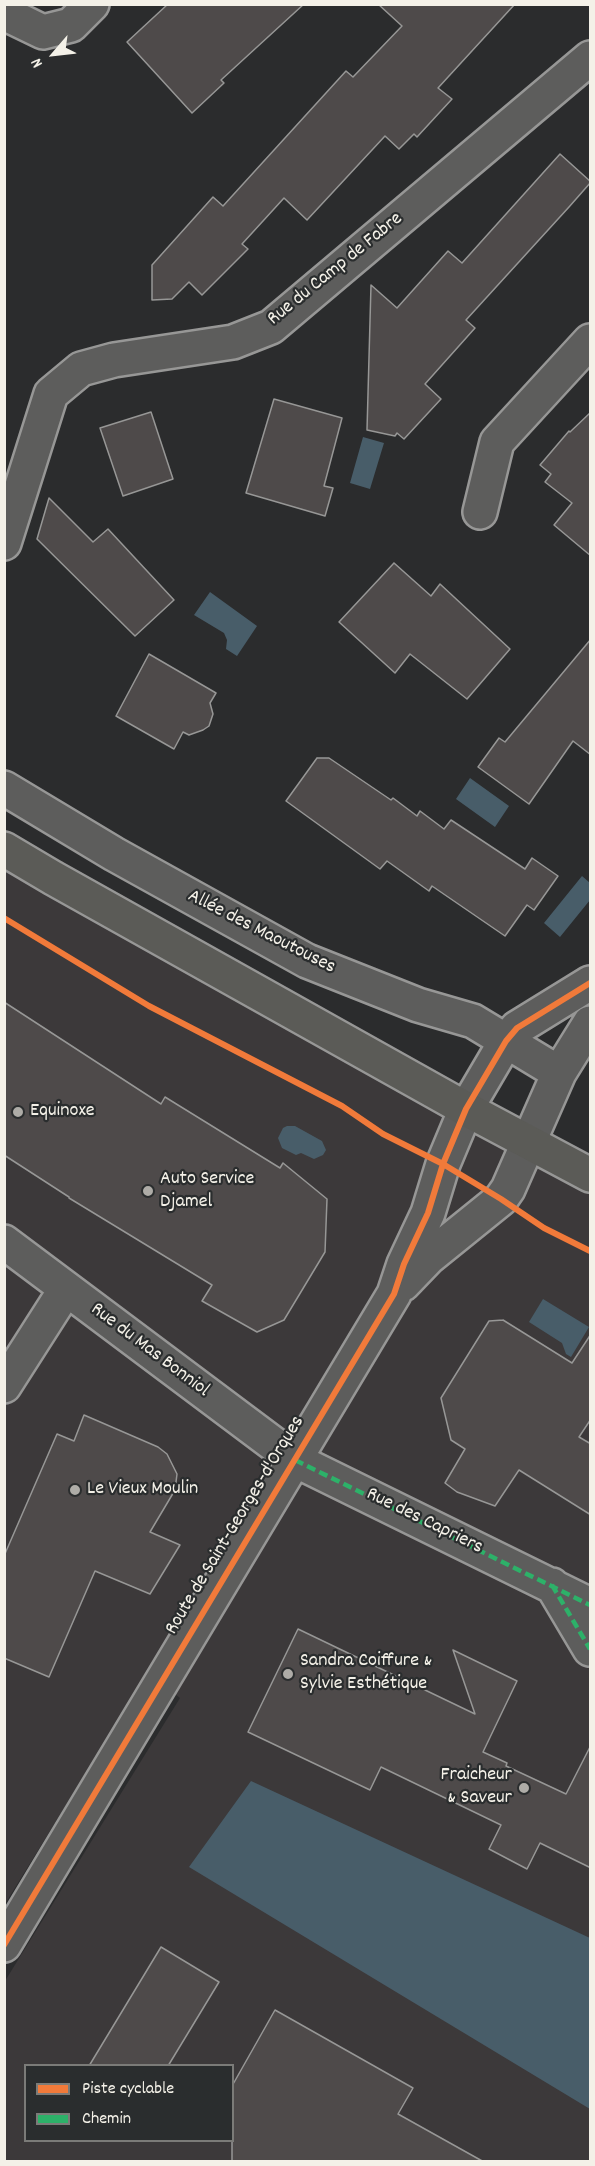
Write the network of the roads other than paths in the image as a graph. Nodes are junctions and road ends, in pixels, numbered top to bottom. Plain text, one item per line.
1 (93, 4) edge
2 (4, 13) edge
3 (591, 58) edge
4 (591, 341) edge
5 (480, 512) dead end
6 (4, 543) edge
7 (4, 788) edge
8 (4, 849) edge
9 (591, 983) edge
10 (591, 1023) edge
11 (506, 1041) junction
12 (559, 1073) junction
13 (466, 1109) junction
14 (528, 1142) junction
15 (591, 1175) edge
16 (4, 1242) edge
17 (66, 1289) junction
18 (394, 1294) junction
19 (4, 1386) edge
20 (295, 1460) junction
21 (552, 1585) junction
22 (591, 1605) edge
23 (591, 1649) edge
24 (4, 1945) edge

1 - 2 street
3 - 6 street, Rue du Camp de Fabre
4 - 5 street
7 - 11 street, Allée des Maoutouses
8 - 13 main road
9 - 11 street, Route de Saint-Georges-d'Orques
10 - 12 street, Route de Saint-Georges-d'Orques
11 - 12 street, Allée des Maoutouses
11 - 13 street, Route de Saint-Georges-d'Orques
12 - 14 street, Route de Saint-Georges-d'Orques
13 - 14 main road
13 - 18 street, Route de Saint-Georges-d'Orques
14 - 15 main road
14 - 18 street, Route de Saint-Georges-d'Orques
16 - 17 street, Rue du Mas Bonniol
17 - 19 street
17 - 20 street, Rue du Mas Bonniol
18 - 20 street, Route de Saint-Georges-d'Orques
20 - 21 street, Rue des Capriers
20 - 24 street, Route de Saint-Georges-d'Orques
21 - 22 street, Rue des Capriers
21 - 23 street

